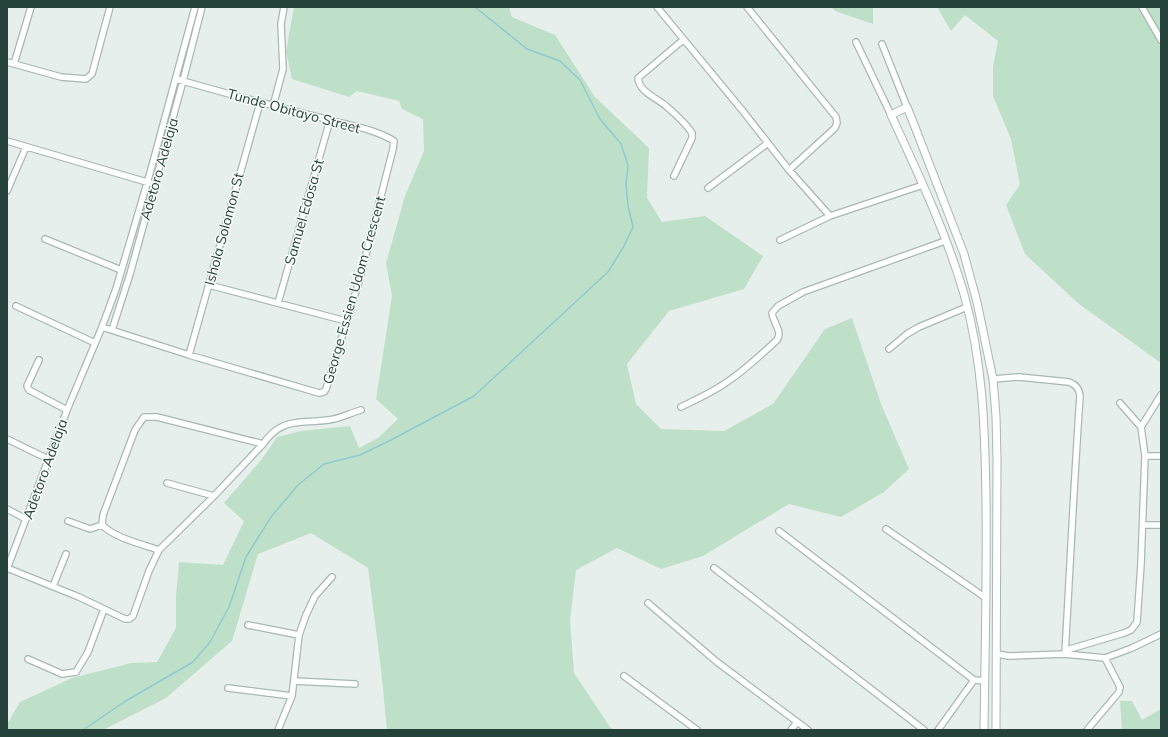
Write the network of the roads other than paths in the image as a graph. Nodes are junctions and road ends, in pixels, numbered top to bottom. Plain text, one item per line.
1 (31, 7) edge
2 (110, 7) edge
3 (195, 7) edge
4 (202, 7) edge
5 (284, 7) edge
6 (657, 7) edge
7 (747, 7) edge
8 (1142, 7) edge
9 (683, 40) junction
10 (1161, 40) edge
11 (856, 42) dead end
12 (882, 44) dead end
13 (7, 62) edge
14 (14, 64) junction
15 (176, 79) junction
16 (183, 81) junction
17 (260, 103) junction
18 (272, 106) junction
19 (907, 107) junction
20 (891, 115) junction
21 (330, 120) junction
22 (7, 141) edge
23 (768, 143) junction
24 (26, 147) junction
25 (390, 158) joint
26 (789, 170) junction
27 (674, 176) dead end
28 (148, 182) junction
29 (154, 184) junction
30 (923, 185) junction
31 (708, 188) dead end
32 (7, 191) edge
33 (830, 216) junction
34 (45, 239) dead end
35 (780, 240) dead end
36 (946, 241) junction
37 (121, 270) junction
38 (209, 285) junction
39 (278, 303) junction
40 (16, 306) dead end
41 (967, 307) junction
42 (346, 321) junction
43 (102, 327) junction
44 (112, 330) junction
45 (95, 343) junction
46 (889, 350) dead end
47 (189, 355) junction
48 (39, 360) dead end
49 (993, 379) junction
50 (1161, 395) edge
51 (1120, 403) dead end
52 (681, 407) dead end
53 (67, 410) junction
54 (361, 410) dead end
55 (1141, 427) junction
56 (7, 439) edge
57 (263, 444) junction
58 (1145, 456) junction
59 (1161, 456) edge
60 (48, 459) junction
61 (167, 483) dead end
62 (214, 496) junction
63 (7, 509) edge
64 (26, 520) junction
65 (68, 521) dead end
66 (102, 525) junction
67 (1142, 525) junction
68 (1161, 525) edge
69 (886, 529) dead end
70 (779, 532) dead end
71 (159, 550) junction
72 (66, 554) dead end
73 (7, 568) edge
74 (714, 568) dead end
75 (332, 577) dead end
76 (53, 586) junction
77 (986, 598) junction
78 (648, 603) dead end
79 (104, 609) junction
80 (986, 619) junction
81 (997, 620) junction
82 (248, 625) dead end
83 (1161, 634) edge
84 (299, 635) junction
85 (997, 654) junction
86 (1065, 654) junction
87 (1105, 658) junction
88 (28, 659) dead end
89 (624, 676) dead end
90 (974, 680) junction
91 (294, 681) junction
92 (985, 681) junction
93 (355, 684) dead end
94 (228, 688) dead end
95 (292, 696) junction
96 (797, 722) junction
97 (278, 730) edge
98 (697, 730) edge
99 (791, 730) edge
100 (808, 730) edge
101 (924, 730) edge
102 (938, 730) edge
103 (984, 730) edge
104 (996, 730) edge
105 (1087, 730) edge

1 - 14 street
2 - 14 street
3 - 15 street, Adetoro Adelaja
4 - 16 street, Adetoro Adelaja
5 - 18 street
6 - 9 street
7 - 26 street
8 - 10 street
9 - 23 street
9 - 27 street
11 - 20 street
12 - 19 street
13 - 14 street
15 - 16 street, Tunde Obitayo Street
15 - 28 street, Adetoro Adelaja
16 - 17 street, Tunde Obitayo Street
16 - 29 street, Adetoro Adelaja
17 - 18 street, Tunde Obitayo Street
17 - 38 street, Ishola Solomon St
18 - 21 street, Tunde Obitayo Street
19 - 20 street
19 - 49 street
20 - 30 street
21 - 25 street, Tunde Obitayo Street
21 - 39 street, Samuel Edosa St
22 - 24 street
23 - 26 street
23 - 31 street
24 - 28 street
24 - 32 street
25 - 42 street, George Essien Udom Crescent
26 - 33 street
28 - 29 street
28 - 37 street, Adetoro Adelaja
29 - 44 street, Adetoro Adelaja
30 - 33 street
30 - 36 street
33 - 35 street
34 - 37 street
36 - 41 street
36 - 52 street
37 - 43 street, Adetoro Adelaja
38 - 39 street
38 - 47 street, Ishola Solomon St
39 - 42 street
40 - 45 street
41 - 46 street
41 - 77 street
42 - 47 street, George Essien Udom Crescent
43 - 44 street, George Essien Udom Crescent
43 - 45 street, Adetoro Adelaja
44 - 47 street, George Essien Udom Crescent
45 - 53 street, Adetoro Adelaja
48 - 53 street
49 - 81 street
49 - 86 street
50 - 55 street
51 - 55 street
53 - 60 street, Adetoro Adelaja
54 - 57 street
55 - 58 street
56 - 60 street
57 - 62 street
57 - 66 street
58 - 59 street
58 - 67 street
60 - 64 street, Adetoro Adelaja
61 - 62 street
62 - 71 street
63 - 64 street
64 - 73 street, Adetoro Adelaja
65 - 66 street
66 - 71 street
67 - 68 street
67 - 86 street
69 - 77 street
70 - 90 street
71 - 79 street
72 - 76 street
73 - 76 street
74 - 101 street
75 - 84 street
76 - 79 street
77 - 80 street
78 - 96 street
79 - 88 street
80 - 81 street
80 - 92 street
81 - 85 street
82 - 84 street
83 - 87 street
84 - 91 street
85 - 86 street
85 - 104 street
86 - 87 street
87 - 105 street
89 - 98 street
90 - 92 street
90 - 102 street
91 - 93 street
91 - 95 street
92 - 103 street
94 - 95 street
95 - 97 street
96 - 99 street
96 - 100 street

